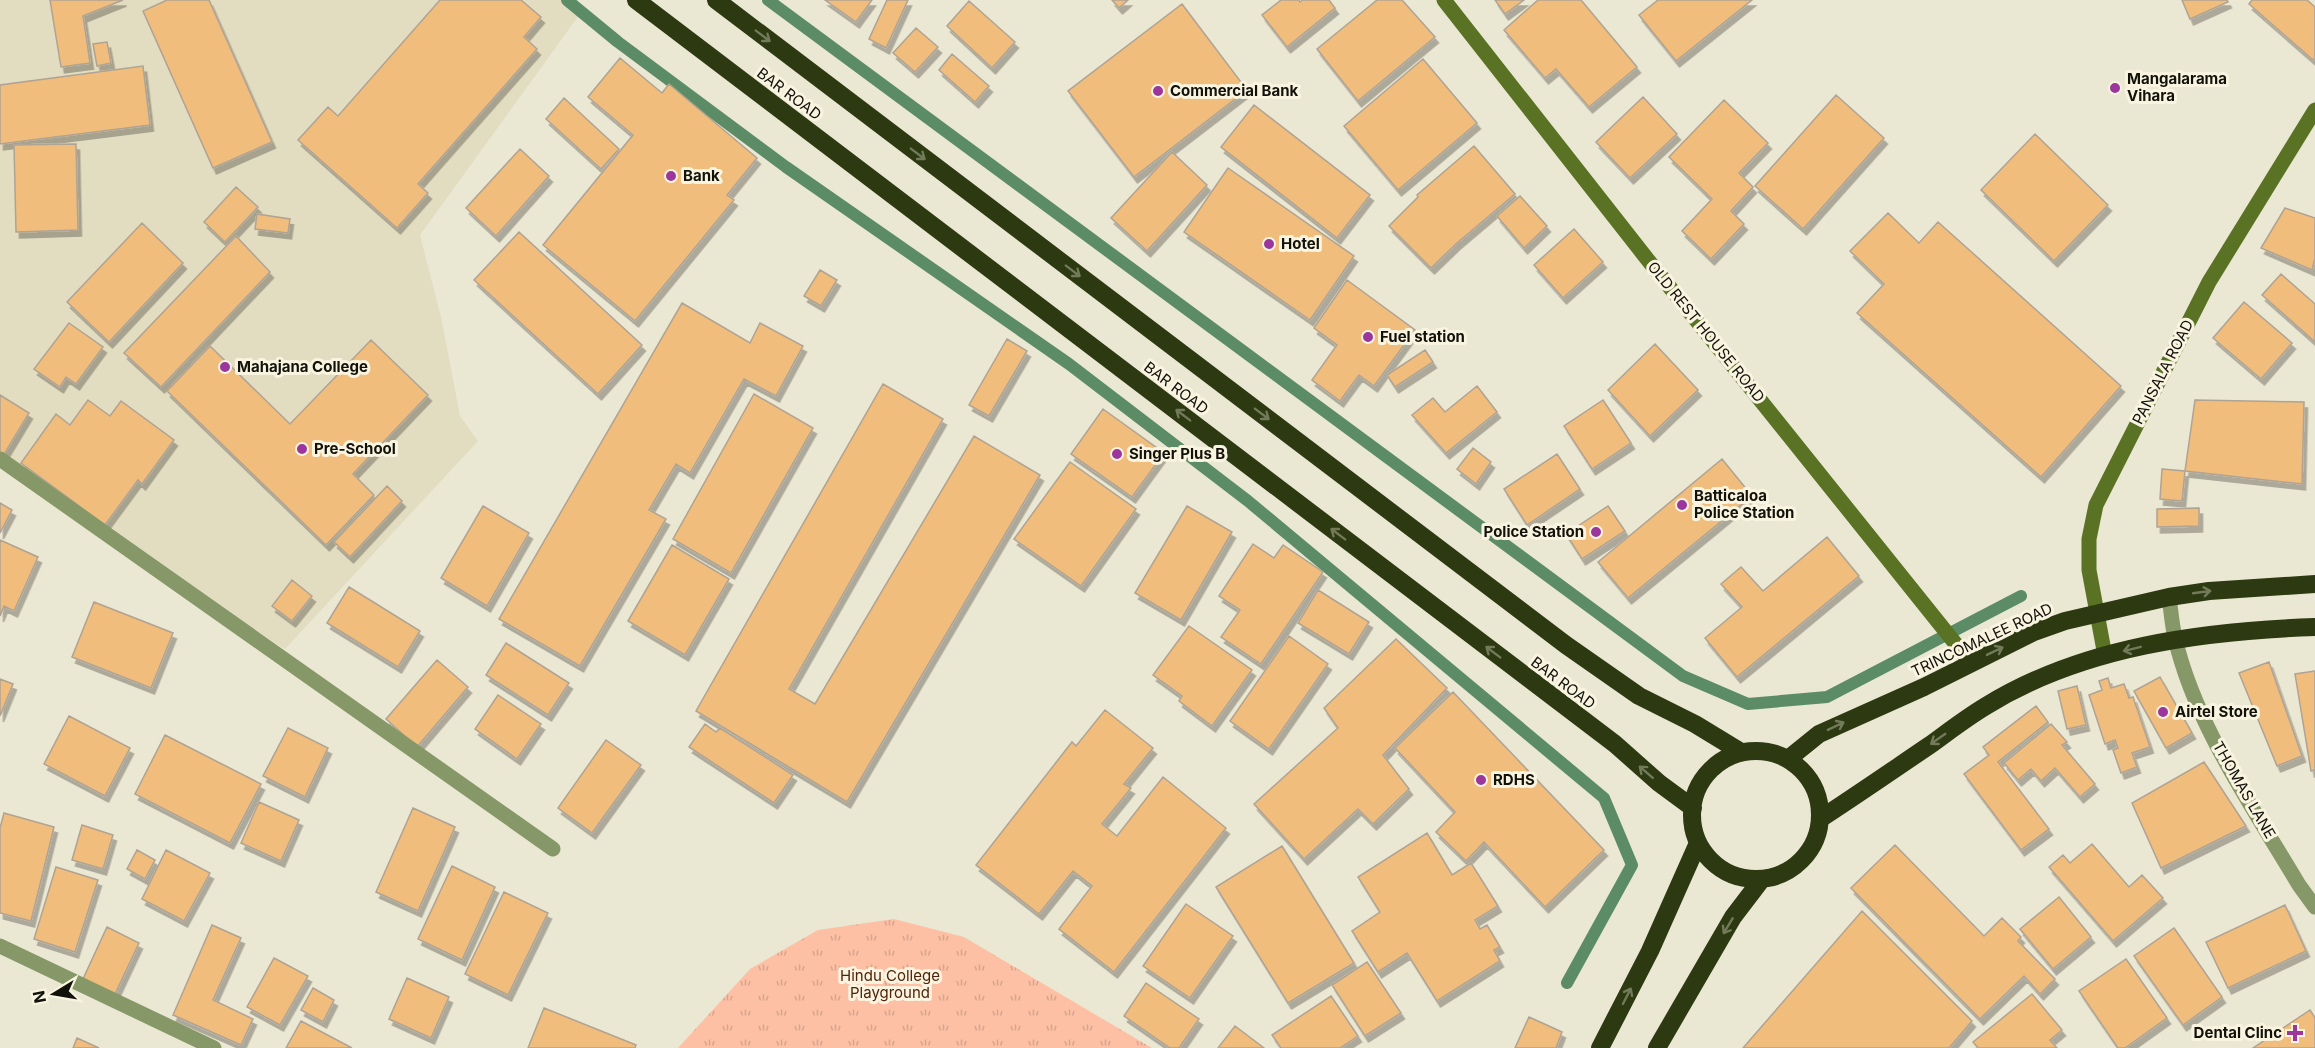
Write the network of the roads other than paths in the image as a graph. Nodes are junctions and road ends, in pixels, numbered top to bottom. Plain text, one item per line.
1 (636, 0) edge
2 (716, 0) edge
3 (1444, 0) edge
4 (2315, 110) edge
5 (0, 459) edge
6 (2315, 584) edge
7 (2169, 597) junction
8 (2096, 614) junction
9 (2315, 627) edge
10 (2175, 639) junction
11 (2105, 656) junction
12 (1971, 663) junction
13 (1741, 752) junction
14 (1788, 759) junction
15 (1693, 808) junction
16 (1820, 819) junction
17 (1698, 843) junction
18 (553, 849) dead end
19 (1762, 879) junction
20 (2315, 907) edge
21 (0, 946) edge
22 (214, 1048) edge
23 (1600, 1048) edge
24 (1657, 1048) edge

15 -> 1 highway, BAR ROAD
2 -> 13 highway, BAR ROAD
3 - 12 street, OLD REST HOUSE ROAD
4 - 8 street, PANSALA ROAD
5 - 18 street
7 -> 6 highway, TRINCOMALEE ROAD
7 - 8 highway, TRINCOMALEE ROAD
7 - 10 street, THOMAS LANE
8 - 11 street, PANSALA ROAD
12 -> 8 highway, TRINCOMALEE ROAD
9 - 10 highway
10 -> 11 highway
10 - 20 street, THOMAS LANE
11 -> 16 highway
14 -> 12 highway, TRINCOMALEE ROAD
13 - 14 highway
13 - 15 highway
14 - 16 highway
15 - 17 highway
16 - 19 highway
17 - 19 highway
23 -> 17 highway
19 -> 24 highway
21 - 22 street

